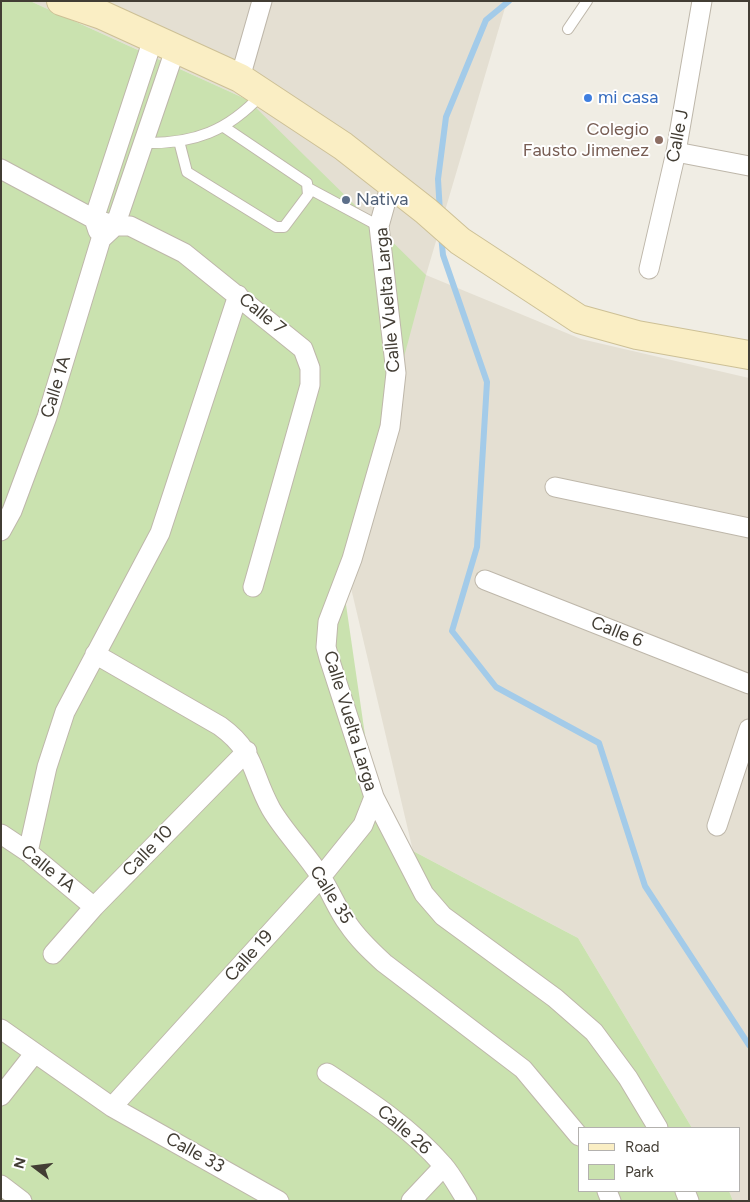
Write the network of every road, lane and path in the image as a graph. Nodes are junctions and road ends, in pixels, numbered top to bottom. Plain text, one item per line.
1 (60, 1) edge
2 (262, 1) edge
3 (587, 1) edge
4 (702, 1) edge
5 (568, 29) dead end
6 (164, 44) junction
7 (240, 78) junction
8 (263, 93) junction
9 (224, 127) junction
10 (144, 142) junction
11 (179, 142) junction
12 (676, 152) junction
13 (749, 166) edge
14 (1, 169) edge
15 (391, 183) junction
16 (310, 189) junction
17 (94, 219) junction
18 (115, 226) junction
19 (379, 226) junction
20 (101, 239) junction
21 (649, 269) dead end
22 (238, 295) junction
23 (749, 356) edge
24 (555, 486) dead end
25 (7, 508) edge
26 (749, 528) edge
27 (1, 531) edge
28 (485, 580) dead end
29 (252, 587) dead end
30 (95, 654) junction
31 (749, 684) edge
32 (749, 729) edge
33 (247, 750) junction
34 (374, 797) junction
35 (717, 826) dead end
36 (1, 834) edge
37 (28, 852) junction
38 (322, 877) junction
39 (94, 907) junction
40 (53, 954) dead end
41 (1, 1029) edge
42 (34, 1054) junction
43 (327, 1073) dead end
44 (1, 1096) edge
45 (112, 1107) junction
46 (657, 1127) edge
47 (578, 1135) edge
48 (444, 1166) junction
49 (1, 1185) edge
50 (22, 1201) edge
51 (279, 1201) edge
52 (411, 1201) edge
53 (467, 1201) edge

1 - 6 street
2 - 7 street
3 - 5 lane
4 - 12 street, Calle J
6 - 7 street
6 - 10 street
6 - 17 street
7 - 8 street
8 - 9 lane
8 - 15 street
9 - 11 lane
9 - 16 lane
10 - 11 lane
10 - 18 street
11 - 16 lane
12 - 13 street
12 - 21 street, Calle J
14 - 17 street, Calle 7
15 - 19 street, Calle Vuelta Larga
15 - 23 street
16 - 19 lane
17 - 18 street, Calle 7
17 - 20 street
18 - 20 street
18 - 22 street, Calle 7
19 - 34 street, Calle Vuelta Larga
20 - 25 street, Calle 1A
22 - 29 street, Calle 7
22 - 30 street
24 - 26 street
25 - 27 street, Calle 1A
28 - 31 street, Calle 6
30 - 33 street, Calle 35
30 - 37 street
32 - 35 street
33 - 38 street, Calle 35
33 - 39 street, Calle 10
34 - 38 street, Calle 19
34 - 46 street, Calle Vuelta Larga
36 - 37 street, Calle 1A
37 - 39 street, Calle 1A
38 - 45 street, Calle 19
38 - 47 street, Calle 35
39 - 40 street, Calle 10
41 - 42 street, Calle 33
42 - 44 street
42 - 45 street, Calle 33
43 - 48 street, Calle 26
45 - 51 street, Calle 33
48 - 52 street
48 - 53 street, Calle 26
49 - 50 street

